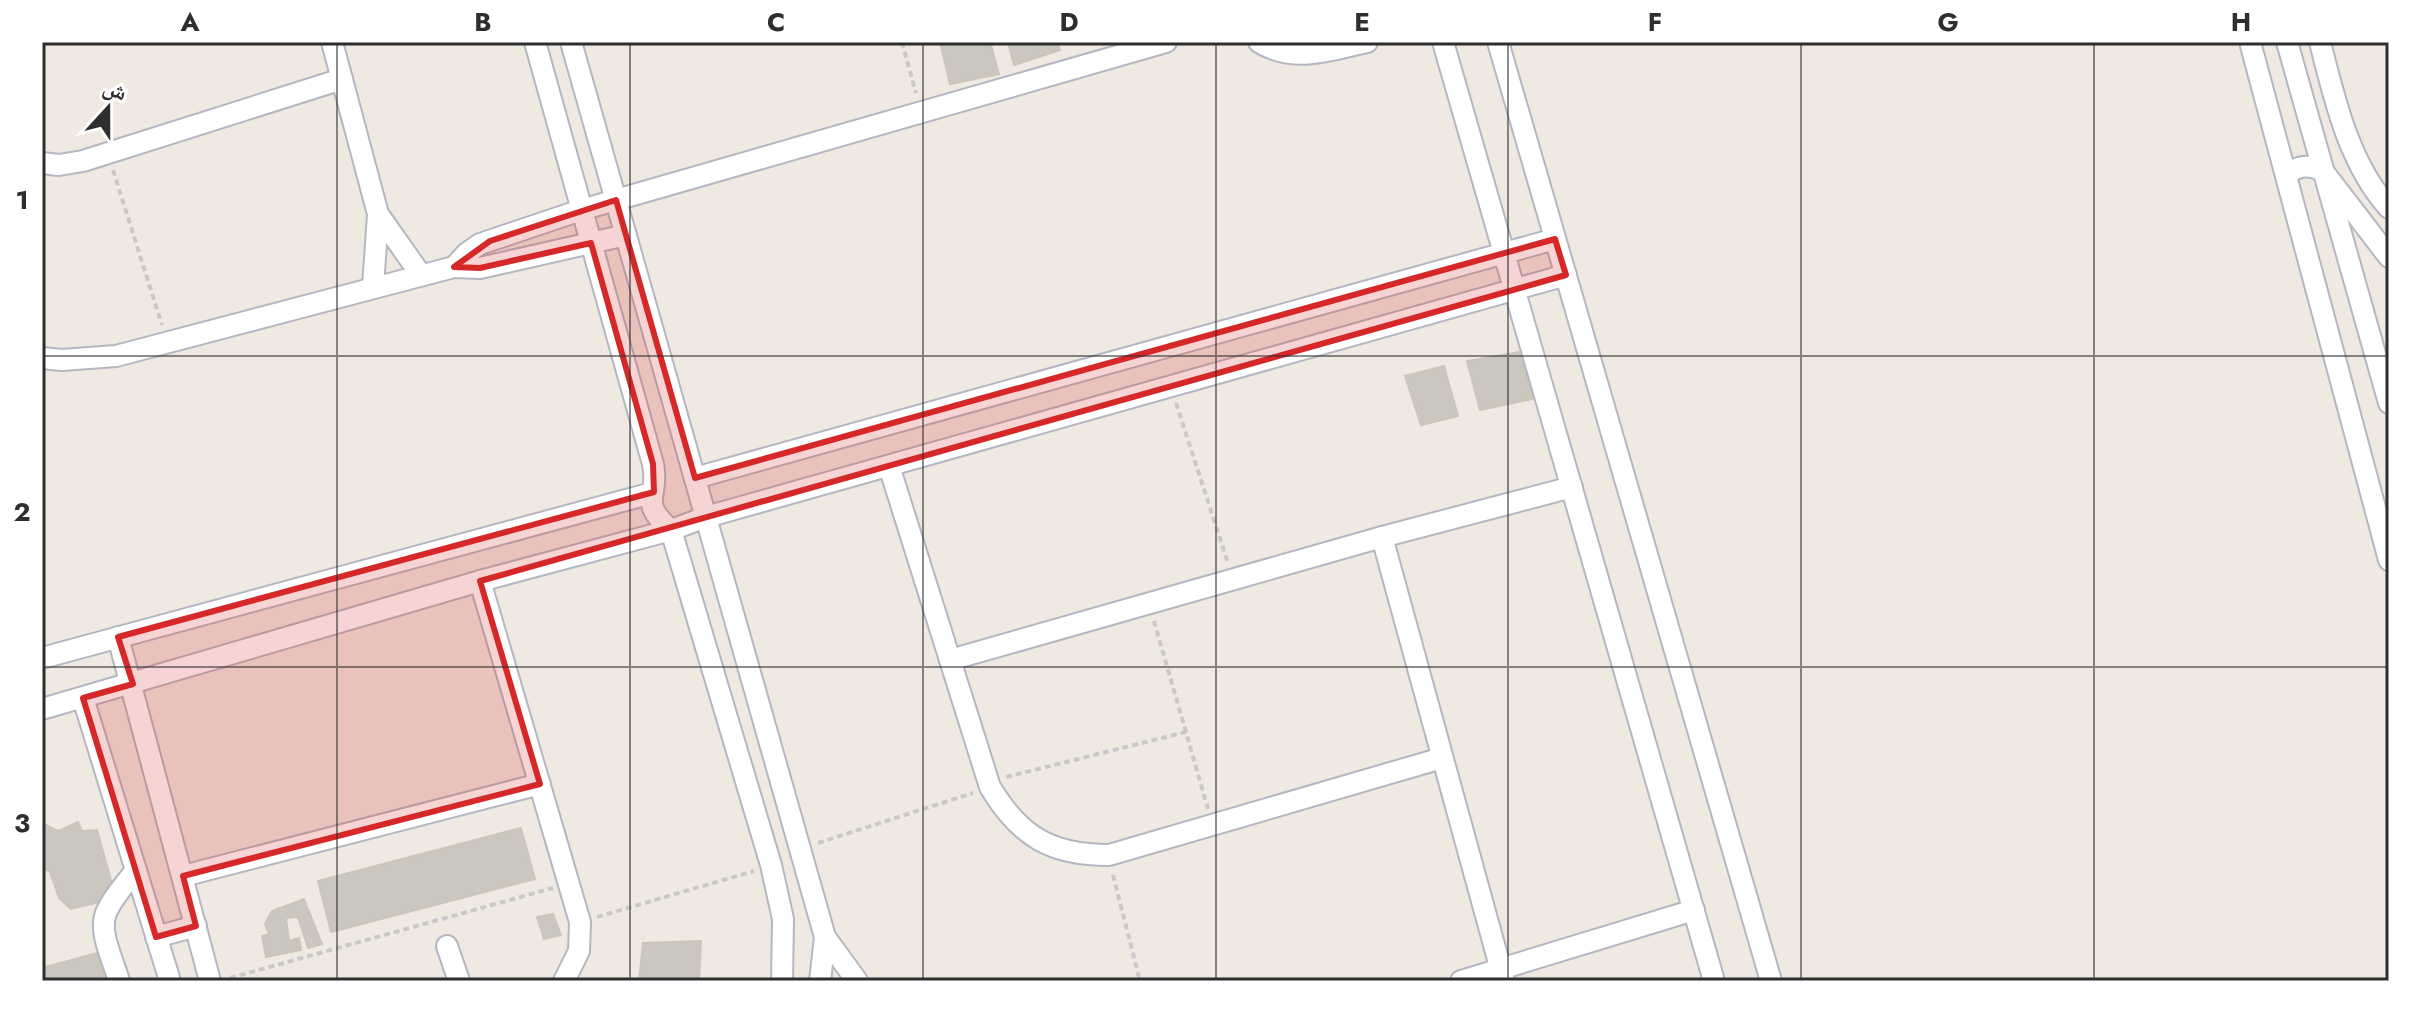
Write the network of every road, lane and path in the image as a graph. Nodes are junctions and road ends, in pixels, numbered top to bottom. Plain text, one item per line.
1 (332, 42) edge
2 (535, 42) edge
3 (571, 42) edge
4 (902, 42) edge
5 (1166, 42) edge
6 (1259, 42) edge
7 (1367, 42) edge
8 (1443, 42) edge
9 (1498, 42) edge
10 (2250, 42) edge
11 (2287, 42) edge
12 (2320, 42) edge
13 (342, 79) junction
14 (922, 113) junction
15 (107, 153) junction
16 (42, 163) edge
17 (2323, 171) junction
18 (2286, 175) junction
19 (616, 200) junction
20 (2389, 208) edge
21 (581, 210) junction
22 (378, 214) junction
23 (626, 235) junction
24 (1555, 239) junction
25 (591, 243) junction
26 (1504, 254) junction
27 (2389, 257) edge
28 (454, 267) junction
29 (421, 275) junction
30 (1566, 275) junction
31 (373, 287) junction
32 (1514, 288) junction
33 (168, 343) junction
34 (42, 358) edge
35 (1171, 386) junction
36 (2389, 403) edge
37 (889, 466) junction
38 (695, 478) junction
39 (1572, 487) junction
40 (652, 493) junction
41 (706, 517) junction
42 (2384, 524) edge
43 (671, 530) junction
44 (1382, 537) junction
45 (2389, 560) edge
46 (1233, 580) junction
47 (480, 581) junction
48 (1149, 603) junction
49 (118, 637) junction
50 (42, 658) edge
51 (950, 660) junction
52 (133, 684) junction
53 (83, 698) junction
54 (42, 709) edge
55 (1186, 732) junction
56 (1442, 758) junction
57 (540, 784) junction
58 (989, 784) junction
59 (1212, 825) junction
60 (800, 849) junction
61 (1109, 855) junction
62 (771, 865) junction
63 (136, 870) junction
64 (183, 876) junction
65 (569, 884) junction
66 (1694, 910) junction
67 (580, 922) junction
68 (196, 926) junction
69 (156, 937) junction
70 (825, 937) junction
71 (447, 946) dead end
72 (1502, 975) edge
73 (119, 981) edge
74 (170, 981) edge
75 (210, 981) edge
76 (220, 981) edge
77 (459, 981) edge
78 (564, 981) edge
79 (782, 981) edge
80 (820, 981) edge
81 (857, 981) edge
82 (1140, 981) edge
83 (1461, 981) edge
84 (1714, 981) edge
85 (1771, 981) edge

1 - 13 street
2 - 21 street
3 - 19 street
4 - 14 path
5 - 14 street
6 - 7 street
8 - 26 street
9 - 24 street
10 - 18 street
11 - 17 street
12 - 20 street
13 - 15 street
13 - 22 street
14 - 19 street
15 - 16 street
15 - 33 path
17 - 18 street
17 - 27 street
17 - 36 street
18 - 42 street
19 - 21 street
19 - 23 street
21 - 25 street
21 - 28 street
22 - 29 street
22 - 31 street
23 - 25 street
23 - 38 street
24 - 26 street
24 - 30 street
25 - 28 street
25 - 40 street
26 - 32 street
26 - 38 street
28 - 29 street
29 - 31 street
30 - 32 street
30 - 85 street
31 - 33 street
32 - 35 street
32 - 39 street
33 - 34 street
35 - 37 street
35 - 46 path
37 - 41 street
37 - 51 street
38 - 41 street
39 - 44 street
39 - 66 street
40 - 43 street
40 - 49 street
41 - 43 street
41 - 60 street
42 - 45 street
43 - 47 street
43 - 62 street
44 - 46 street
44 - 56 street
46 - 48 street
47 - 52 street
47 - 57 street
48 - 51 street
48 - 55 path
49 - 50 street
49 - 52 street
51 - 58 street
52 - 53 street
52 - 64 street
53 - 54 street
53 - 63 street
55 - 58 path
55 - 59 path
56 - 59 street
56 - 72 street
57 - 64 street
57 - 65 street
58 - 60 path
58 - 61 street
59 - 61 street
60 - 70 street
61 - 82 path
62 - 67 path
62 - 79 street
63 - 69 street
63 - 73 street
64 - 68 street
65 - 67 street
65 - 76 path
66 - 72 street
66 - 84 street
67 - 78 street
68 - 69 street
68 - 75 street
69 - 74 street
70 - 80 street
70 - 81 street
71 - 77 street
72 - 83 street

